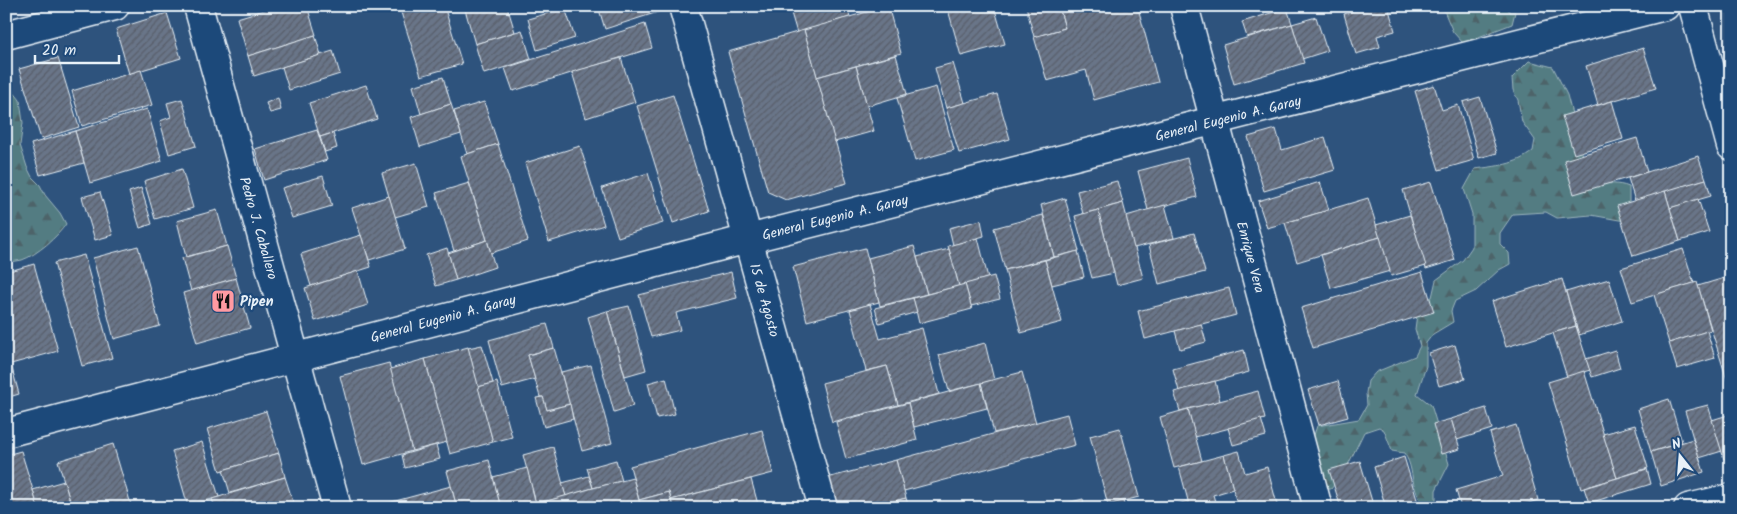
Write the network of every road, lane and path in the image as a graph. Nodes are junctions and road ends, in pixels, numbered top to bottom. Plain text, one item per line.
1 (115, 6) edge
2 (198, 6) edge
3 (683, 6) edge
4 (1184, 6) edge
5 (1665, 6) edge
6 (1693, 6) edge
7 (6, 35) edge
8 (1215, 122) junction
9 (1731, 146) edge
10 (748, 239) junction
11 (295, 356) junction
12 (6, 433) edge
13 (1731, 498) edge
14 (337, 508) edge
15 (823, 508) edge
16 (1318, 508) edge
17 (1688, 508) edge

1 - 7 street
2 - 11 street, Pedro J. Caballero
3 - 10 street, 15 de Agosto
4 - 8 street, Enrique Vera
5 - 8 street, General Eugenio A. Garay
6 - 9 street
8 - 10 street, General Eugenio A. Garay
8 - 16 street, Enrique Vera
10 - 11 street, General Eugenio A. Garay
10 - 15 street, 15 de Agosto
11 - 12 street, General Eugenio A. Garay
11 - 14 street, Pedro J. Caballero
13 - 17 street

